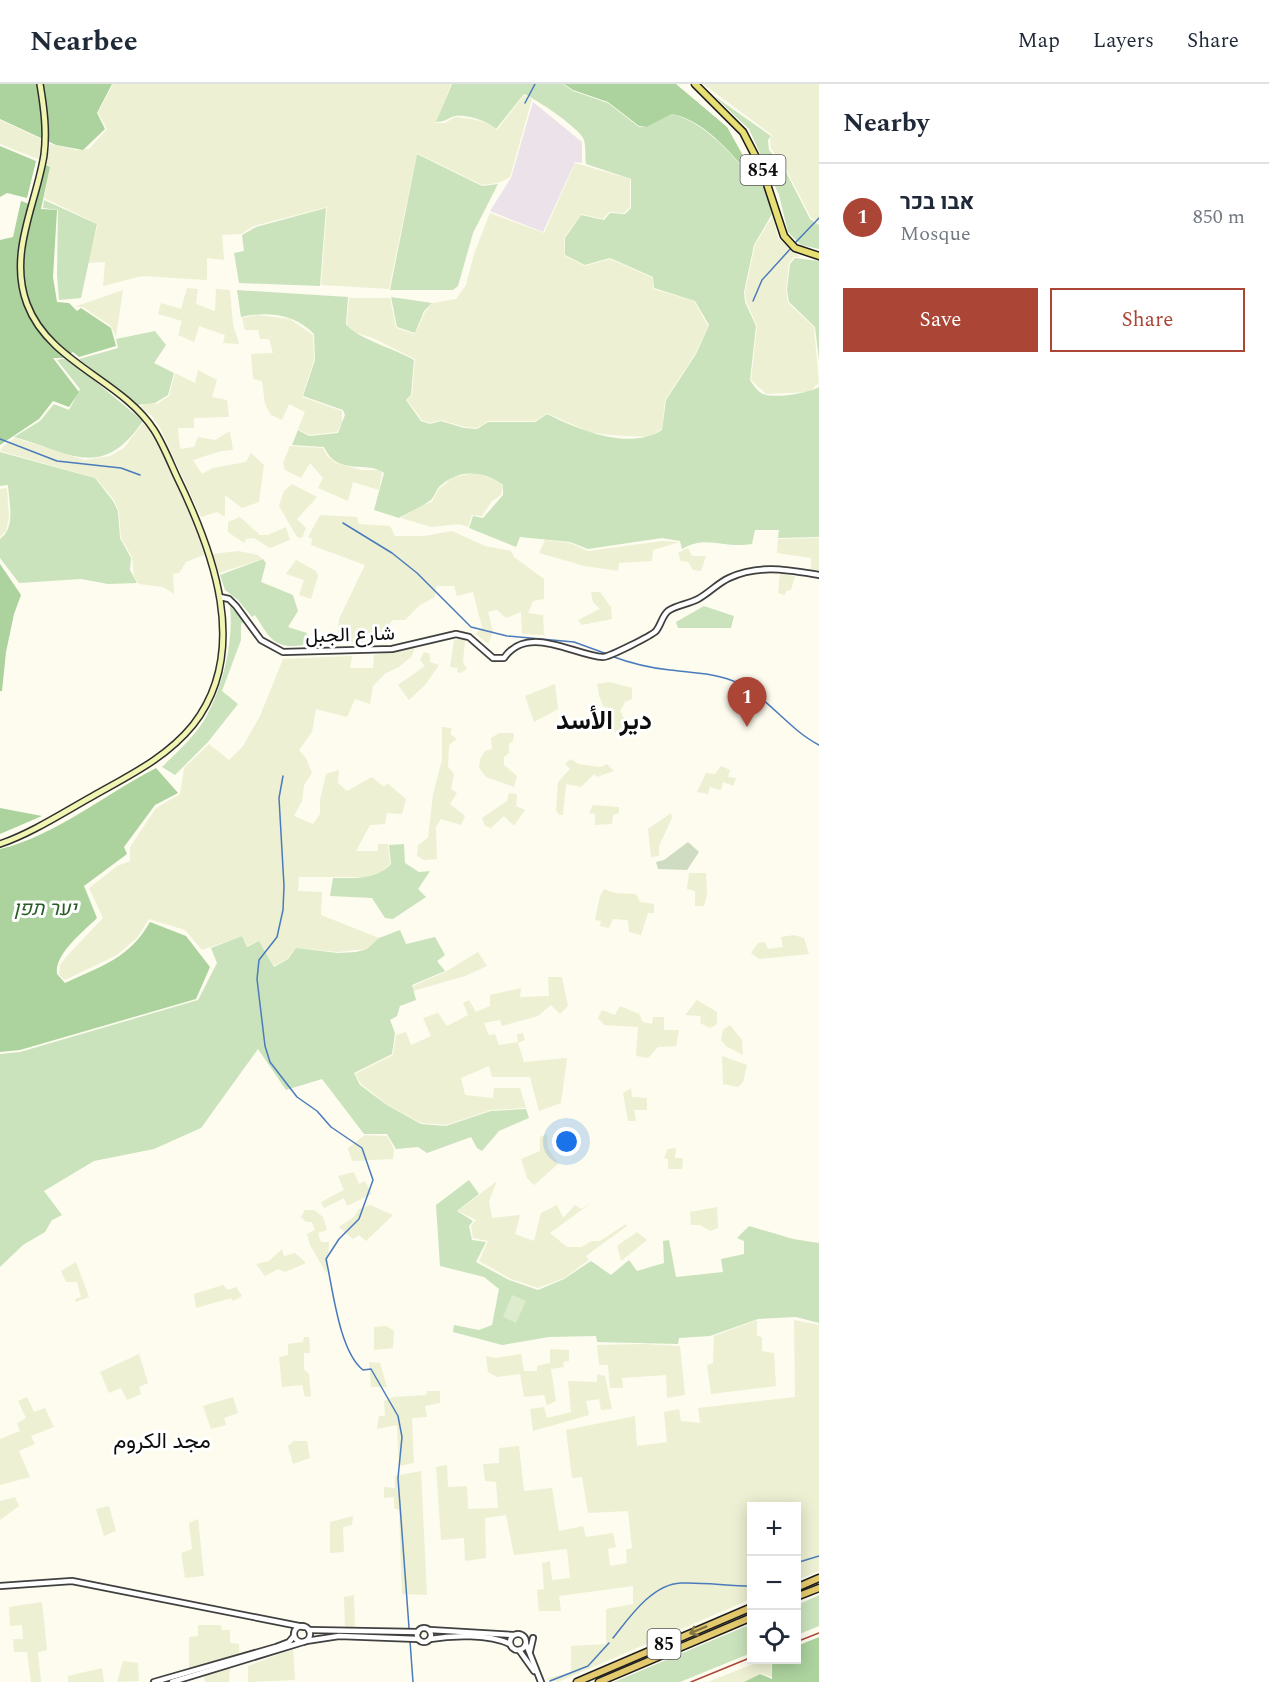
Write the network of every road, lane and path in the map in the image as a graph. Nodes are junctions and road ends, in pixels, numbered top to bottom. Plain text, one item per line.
1 (40, 84) edge
2 (695, 84) edge
3 (819, 256) edge
4 (819, 575) edge
5 (220, 597) junction
6 (0, 844) edge
7 (819, 1578) edge
8 (0, 1586) edge
9 (801, 1586) edge
10 (819, 1588) edge
11 (801, 1596) edge
12 (747, 1609) edge
13 (747, 1619) edge
14 (285, 1622) junction
15 (307, 1628) junction
16 (430, 1630) junction
17 (418, 1632) junction
18 (295, 1634) junction
19 (513, 1635) junction
20 (533, 1638) dead end
21 (418, 1639) junction
22 (430, 1639) junction
23 (304, 1641) junction
24 (510, 1644) junction
25 (526, 1644) junction
26 (519, 1650) junction
27 (533, 1662) junction
28 (537, 1675) junction
29 (154, 1682) edge
30 (172, 1682) edge
31 (541, 1682) edge
32 (577, 1682) edge
33 (599, 1682) edge

1 - 5 main road
2 - 3 main road, 854
4 - 5 street, شارع الجبل
5 - 6 main road
7 - 9 highway
8 - 14 street
10 - 11 highway
12 -> 32 highway, 85
13 - 33 highway, 85
14 - 15 street
14 - 18 street
15 - 17 street
15 - 18 street
15 - 23 street
16 - 17 street
16 - 19 street
16 - 22 street
17 - 21 street
18 - 23 street
18 - 29 street
19 - 24 street
19 - 25 street
20 - 27 street
21 - 22 street
21 - 23 street
22 - 24 street
23 - 30 street
24 - 26 street
25 - 26 street
25 - 27 street
26 - 28 street
27 - 28 street
28 - 31 street

